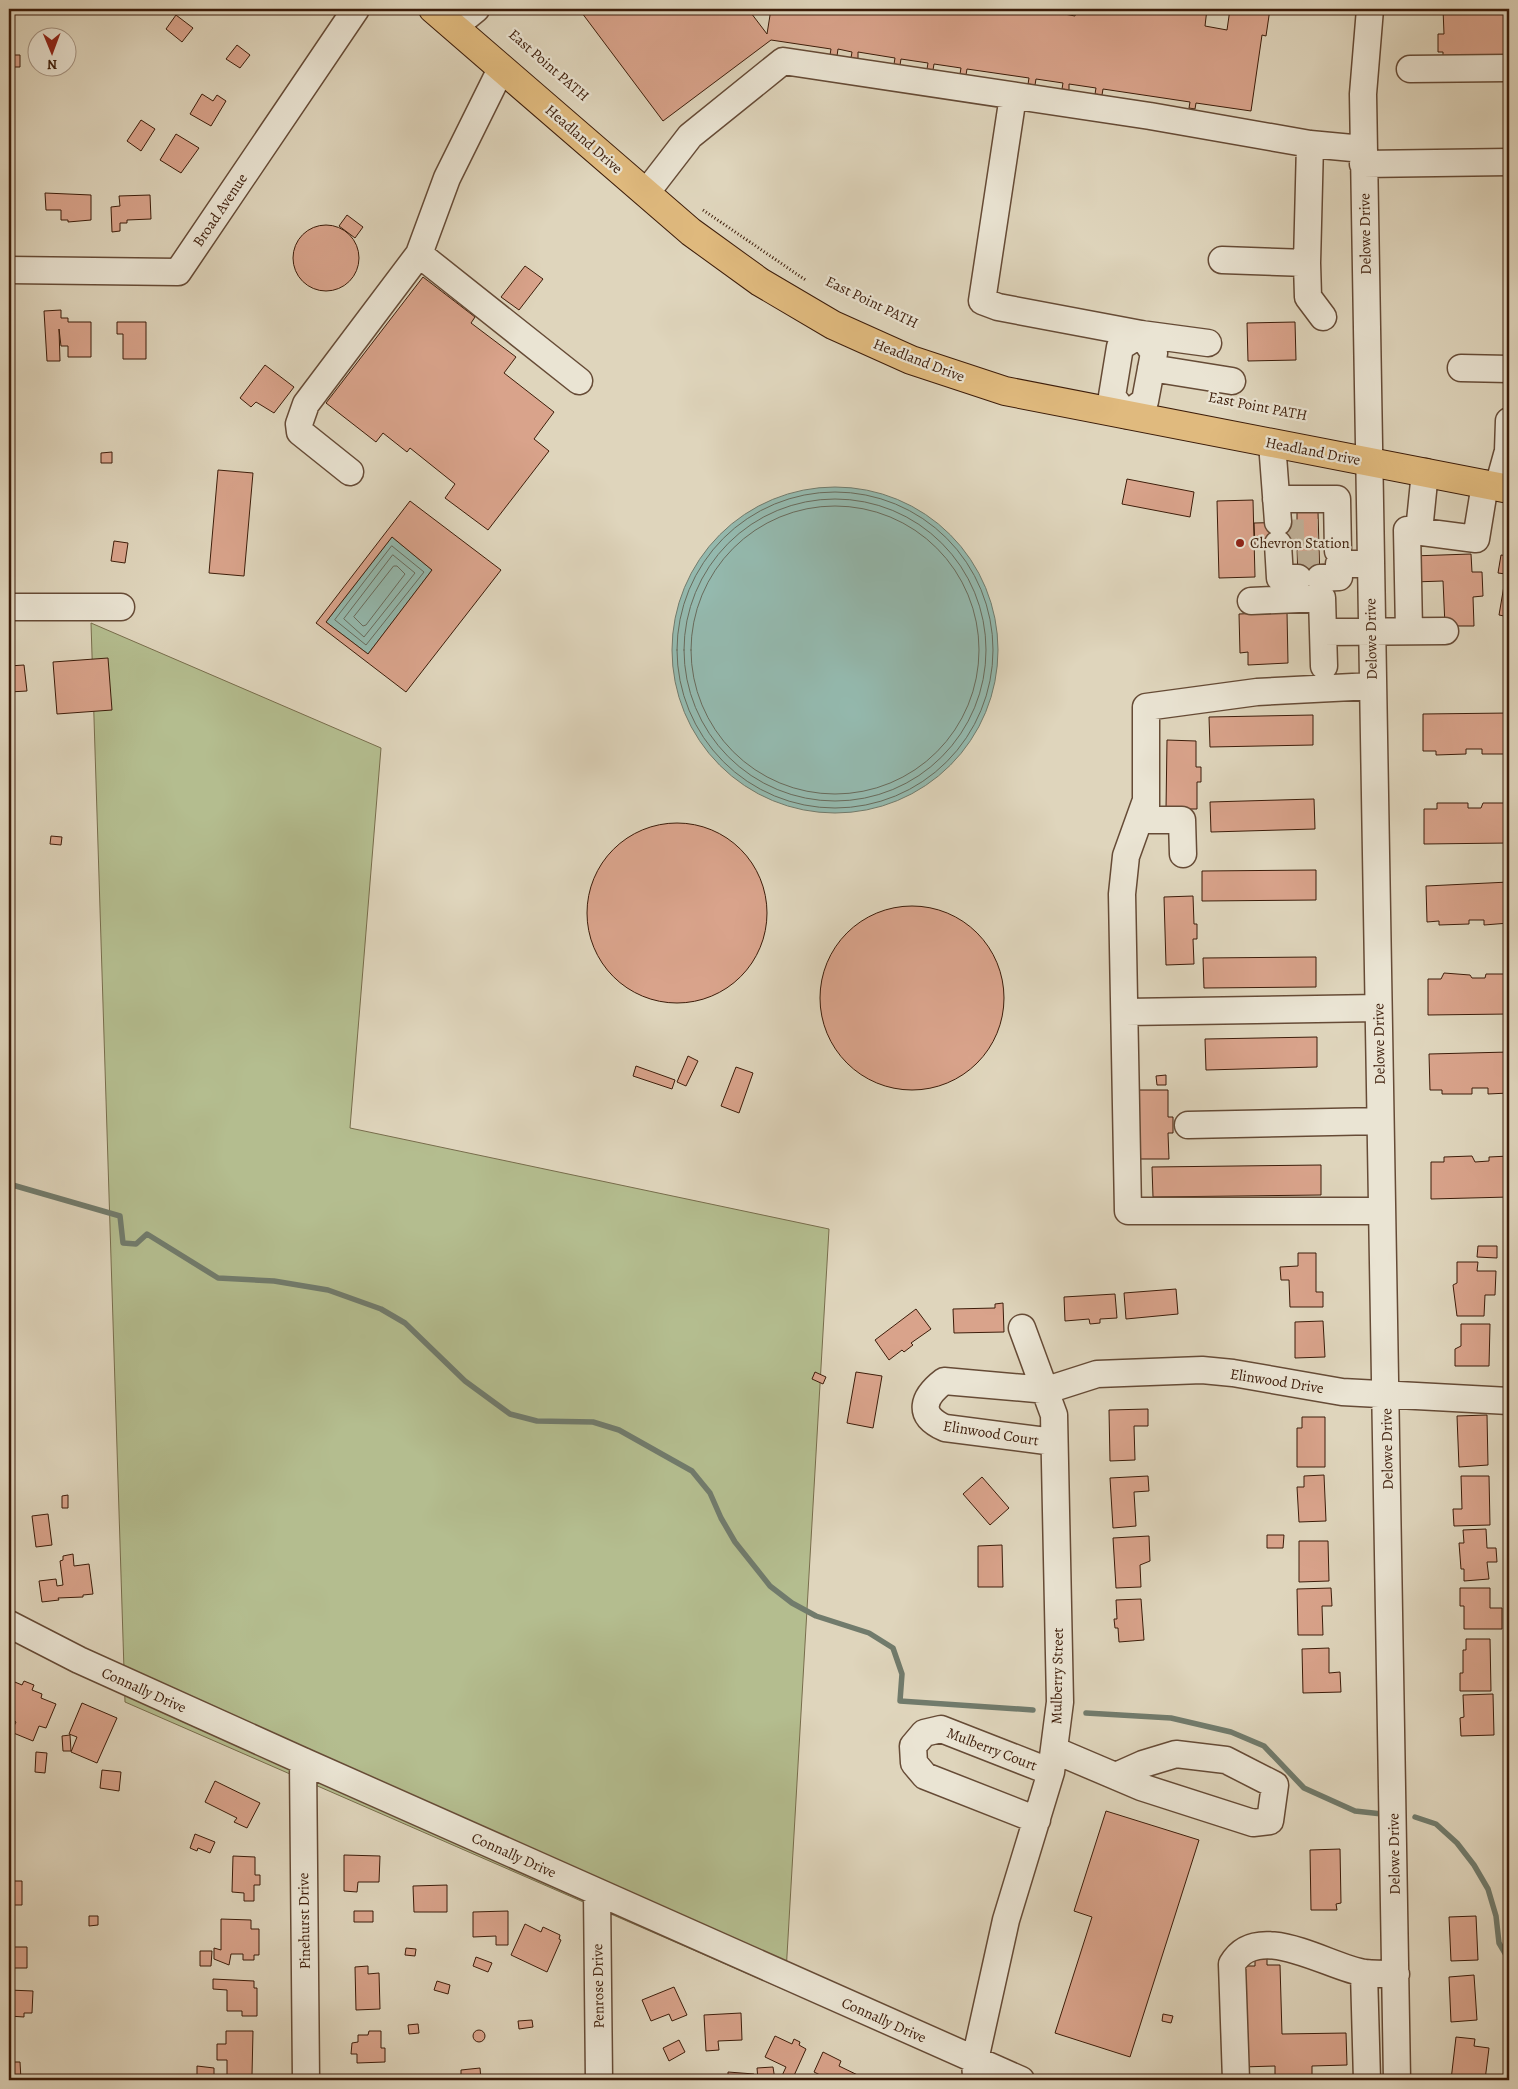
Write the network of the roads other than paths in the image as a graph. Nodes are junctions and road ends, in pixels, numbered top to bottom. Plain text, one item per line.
1 (356, 9) edge
2 (433, 9) edge
3 (476, 9) edge
4 (1370, 9) edge
5 (454, 27) junction
6 (501, 68) junction
7 (1507, 68) dead end
8 (1410, 69) dead end
9 (1013, 96) junction
10 (1310, 144) junction
11 (1364, 156) junction
12 (1508, 162) edge
13 (646, 193) junction
14 (418, 254) junction
15 (1222, 260) dead end
16 (1306, 263) junction
17 (9, 270) edge
18 (1323, 317) dead end
19 (1141, 334) junction
20 (1208, 343) dead end
21 (1151, 368) junction
22 (1461, 368) dead end
23 (1509, 368) edge
24 (579, 381) dead end
25 (1232, 382) dead end
26 (1126, 414) junction
27 (1509, 435) edge
28 (1272, 443) junction
29 (1368, 462) junction
30 (350, 472) dead end
31 (1425, 472) junction
32 (1498, 486) edge
33 (1418, 531) junction
34 (1370, 564) junction
35 (1251, 601) dead end
36 (9, 607) edge
37 (121, 607) dead end
38 (1371, 630) junction
39 (1409, 630) junction
40 (1445, 631) dead end
41 (1323, 632) junction
42 (1324, 666) dead end
43 (1372, 686) junction
44 (1145, 803) junction
45 (1183, 854) dead end
46 (1378, 1008) junction
47 (1126, 1012) junction
48 (1380, 1120) junction
49 (1188, 1125) dead end
50 (1382, 1210) junction
51 (1022, 1328) dead end
52 (1047, 1390) junction
53 (1386, 1395) junction
54 (1509, 1400) edge
55 (1054, 1442) junction
56 (9, 1624) edge
57 (303, 1761) junction
58 (1052, 1761) junction
59 (1116, 1776) junction
60 (1037, 1820) junction
61 (597, 1892) junction
62 (1364, 1973) junction
63 (1396, 1974) junction
64 (976, 2070) edge
65 (306, 2080) edge
66 (599, 2080) edge
67 (1022, 2080) edge
68 (1236, 2080) edge
69 (1368, 2080) edge
70 (1398, 2080) edge

1 - 17 street, Broad Avenue
2 - 5 main road, Headland Drive
3 - 5 street
4 - 11 street, Delowe Drive
5 - 6 main road, Headland Drive
6 - 13 main road, Headland Drive
6 - 14 street
7 - 8 street
9 - 10 street
9 - 13 street
9 - 19 street
10 - 11 street
10 - 16 street
11 - 12 street
11 - 29 street, Delowe Drive
13 - 26 main road, Headland Drive
14 - 24 street
14 - 30 street
15 - 16 street
16 - 18 street
19 - 20 street
19 - 21 street
19 - 26 street
21 - 25 street
21 - 26 street
22 - 23 street
26 - 28 main road, Headland Drive
27 - 32 street
28 - 29 main road, Headland Drive
28 - 34 street
29 - 31 main road, Headland Drive
29 - 34 street, Delowe Drive
31 - 32 main road, Headland Drive
31 - 33 street
32 - 33 street
33 - 39 street
34 - 38 street, Delowe Drive
35 - 41 street
36 - 37 street
38 - 39 street
38 - 41 street
38 - 43 street, Delowe Drive
39 - 40 street
41 - 42 street
43 - 44 street
43 - 46 street, Delowe Drive
44 - 45 street
44 - 47 street
46 - 47 street
46 - 48 street, Delowe Drive
47 - 50 street
48 - 49 street
48 - 50 street, Delowe Drive
50 - 53 street, Delowe Drive
51 - 52 street, Mulberry Street
52 - 53 street, Elinwood Drive
52 - 55 street, Mulberry Street
52 - 55 street, Elinwood Court
53 - 54 street, Elinwood Drive
53 - 63 street, Delowe Drive
55 - 58 street, Mulberry Street
56 - 57 street, Connally Drive
57 - 61 street, Connally Drive
57 - 65 street, Pinehurst Drive
58 - 59 street, Mulberry Court
58 - 60 street, Mulberry Street
58 - 60 street, Mulberry Court
59 - 59 street, Mulberry Court
60 - 64 street, Mulberry Street
61 - 64 street, Connally Drive
61 - 66 street, Penrose Drive
62 - 63 street
62 - 68 street
62 - 69 street
63 - 70 street, Delowe Drive
64 - 67 street, Connally Drive

